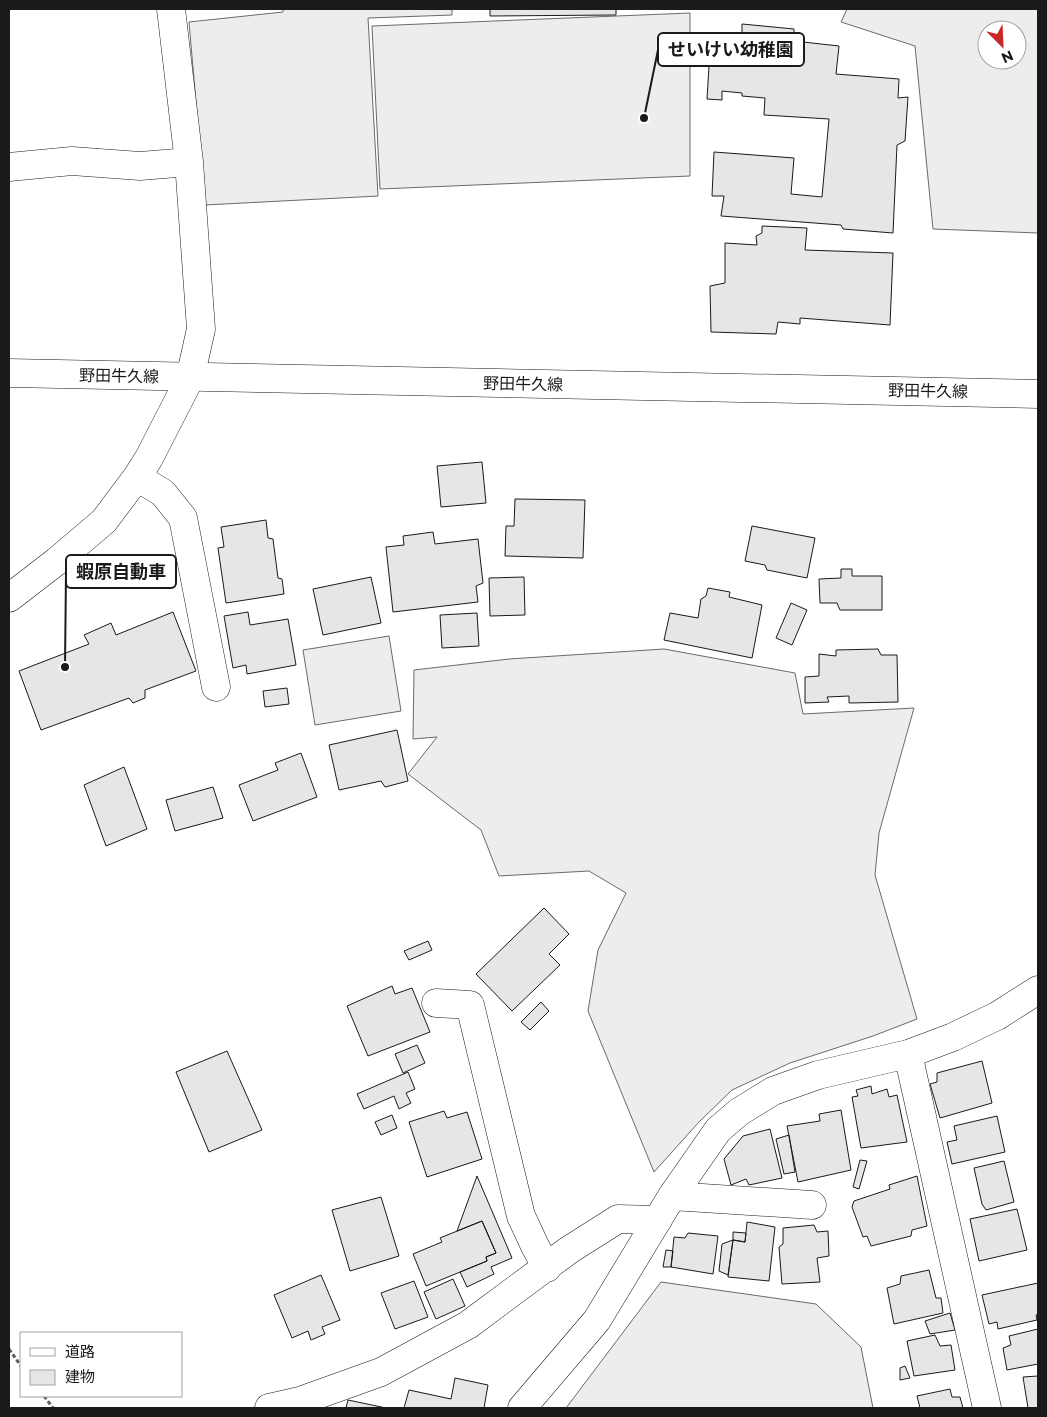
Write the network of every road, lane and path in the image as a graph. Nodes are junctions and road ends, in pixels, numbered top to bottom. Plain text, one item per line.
1 (171, 9) edge
2 (189, 162) junction
3 (9, 167) edge
4 (9, 374) edge
5 (190, 378) junction
6 (1038, 394) edge
7 (137, 477) junction
8 (9, 598) edge
9 (216, 687) dead end
10 (1038, 990) edge
11 (436, 1003) dead end
12 (908, 1054) junction
13 (672, 1196) junction
14 (812, 1205) dead end
15 (658, 1220) junction
16 (547, 1268) junction
17 (9, 1350) edge
18 (20, 1365) edge
19 (45, 1397) edge
20 (300, 1405) edge
21 (53, 1408) edge
22 (269, 1408) edge
23 (522, 1408) edge
24 (987, 1408) edge

1 - 2 street
2 - 3 street
2 - 5 street
4 - 5 street, 野田牛久線
5 - 6 street, 野田牛久線
5 - 7 street
7 - 8 street
7 - 9 street
10 - 12 street
11 - 16 street
12 - 13 street
12 - 24 street
13 - 14 street
13 - 15 street
15 - 16 street
15 - 23 street
16 - 20 street
17 - 18 path
19 - 21 path
20 - 22 street

